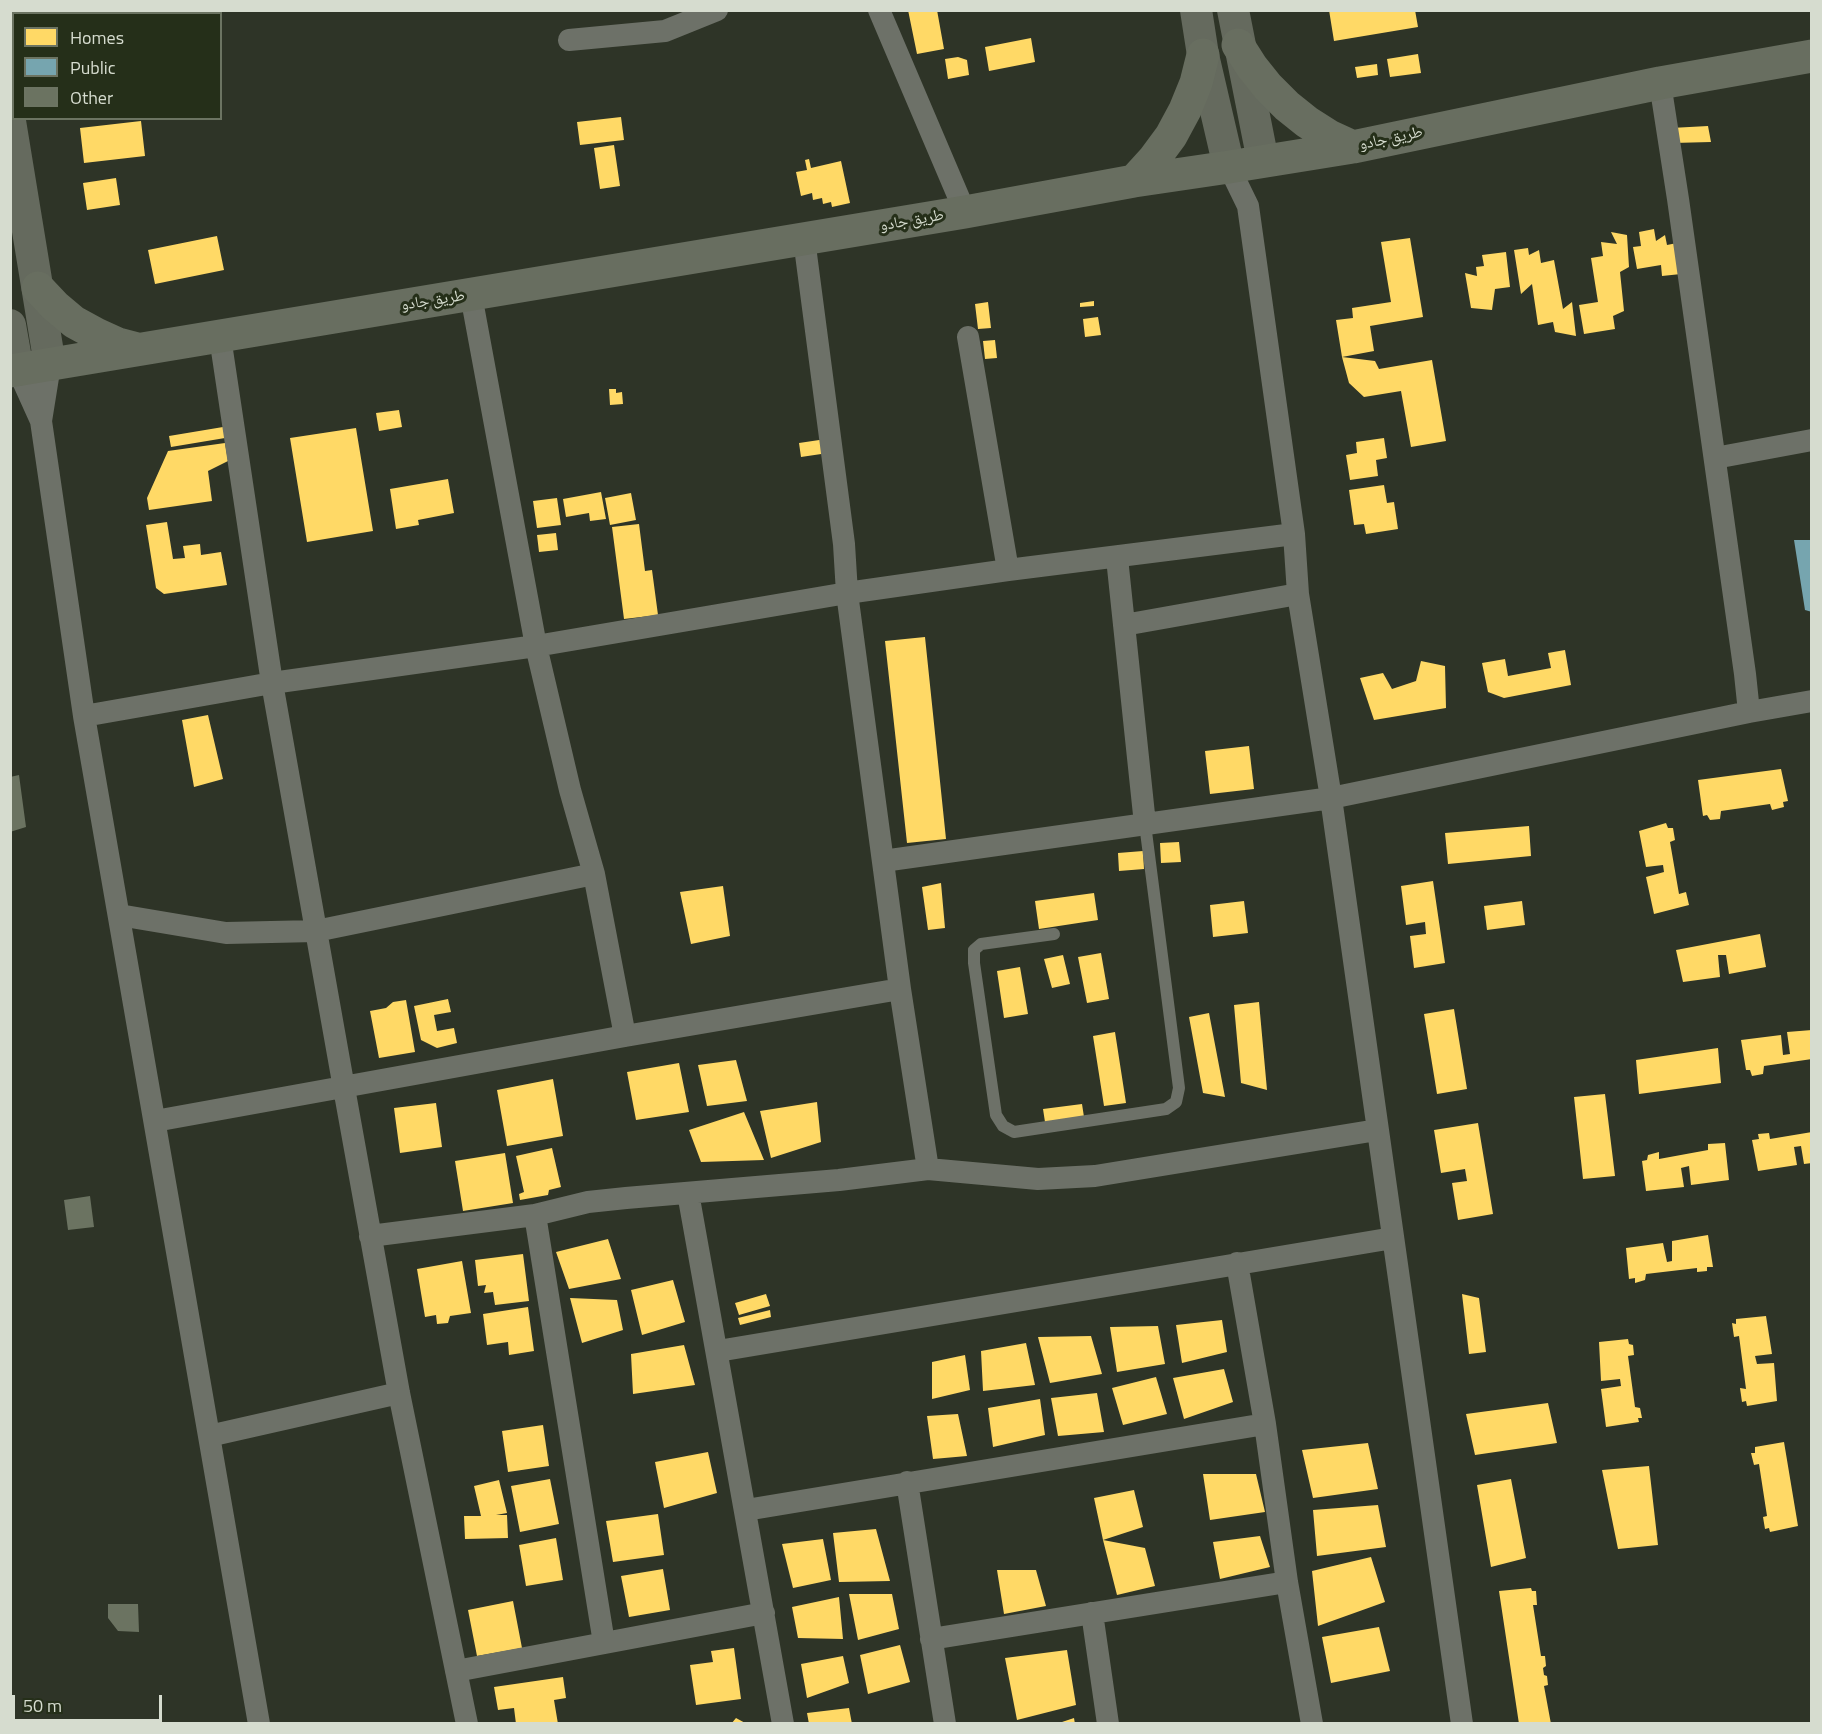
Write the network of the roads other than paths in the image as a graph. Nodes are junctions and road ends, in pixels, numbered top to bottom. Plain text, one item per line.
1 (717, 10) edge
2 (879, 10) edge
3 (1196, 10) edge
4 (1233, 10) edge
5 (569, 40) dead end
6 (1238, 45) junction
7 (1203, 56) junction
8 (1812, 56) edge
9 (1660, 83) junction
10 (10, 121) edge
11 (1353, 147) junction
12 (1263, 161) junction
13 (1229, 167) junction
14 (1134, 181) junction
15 (1248, 206) junction
16 (965, 212) junction
17 (804, 239) junction
18 (38, 288) junction
19 (471, 295) junction
20 (10, 325) edge
21 (220, 337) junction
22 (968, 337) dead end
23 (142, 350) junction
24 (50, 365) junction
25 (14, 370) edge
26 (41, 421) junction
27 (1812, 440) edge
28 (1715, 458) junction
29 (1294, 534) junction
30 (1117, 558) junction
31 (1008, 570) junction
32 (847, 593) junction
33 (1298, 594) junction
34 (1124, 625) junction
35 (536, 646) junction
36 (272, 683) junction
37 (1812, 701) edge
38 (1749, 712) junction
39 (84, 716) junction
40 (1331, 798) junction
41 (1145, 824) junction
42 (883, 861) junction
43 (594, 874) junction
44 (119, 915) junction
45 (316, 931) junction
46 (1054, 934) dead end
47 (900, 989) junction
48 (625, 1036) junction
49 (344, 1088) junction
50 (155, 1121) junction
51 (1377, 1130) junction
52 (928, 1169) junction
53 (688, 1193) junction
54 (535, 1215) junction
55 (370, 1236) junction
56 (1393, 1238) junction
57 (1237, 1263) junction
58 (717, 1351) junction
59 (399, 1393) junction
60 (1265, 1424) junction
61 (209, 1436) junction
62 (907, 1482) junction
63 (746, 1510) junction
64 (1287, 1582) junction
65 (764, 1612) junction
66 (1092, 1613) junction
67 (931, 1639) junction
68 (604, 1643) junction
69 (456, 1671) junction
70 (260, 1724) edge
71 (467, 1724) edge
72 (783, 1724) edge
73 (945, 1724) edge
74 (1108, 1724) edge
75 (1312, 1724) edge
76 (1462, 1724) edge

1 - 5 street
2 - 16 street
3 - 7 street
4 - 6 street
6 - 11 highway
6 - 12 street
7 - 13 street
7 - 14 highway
8 - 9 highway, طريق جادو
9 - 11 highway, طريق جادو
9 - 28 street
10 - 18 street
11 - 12 highway, طريق جادو
12 - 13 highway, طريق جادو
12 - 15 street
13 - 14 highway, طريق جادو
13 - 15 street
14 - 16 highway, طريق جادو
15 - 29 street
16 - 17 highway, طريق جادو
17 - 19 highway, طريق جادو
17 - 32 street
18 - 23 highway
18 - 24 street
19 - 21 highway, طريق جادو
19 - 35 street
20 - 25 street
21 - 23 highway, طريق جادو
21 - 36 street
22 - 31 street
23 - 24 highway, طريق جادو
24 - 25 highway, طريق جادو
24 - 26 street
25 - 26 street
26 - 39 street
27 - 28 street
28 - 38 street
29 - 30 street
29 - 33 street
30 - 31 street
30 - 34 street
31 - 32 street
32 - 35 street
32 - 42 street
33 - 34 street
33 - 40 street
34 - 41 street
35 - 36 street
35 - 43 street
36 - 39 street
36 - 45 street
37 - 38 street
38 - 40 street
39 - 44 street
40 - 41 street
40 - 51 street
41 - 42 street
41 - 46 lane
42 - 47 street
43 - 45 street
43 - 48 street
44 - 45 street
44 - 50 street
45 - 49 street
47 - 48 street
47 - 52 street
48 - 49 street
49 - 50 street
49 - 55 street
50 - 61 street
51 - 52 street
51 - 56 street
52 - 53 street
53 - 54 street
53 - 58 street
54 - 55 street
54 - 68 street
55 - 59 street
56 - 57 street
56 - 76 street
57 - 58 street
57 - 60 street
58 - 63 street
59 - 61 street
59 - 69 street
60 - 62 street
60 - 64 street
61 - 70 street
62 - 63 street
62 - 67 street
63 - 65 street
64 - 66 street
64 - 75 street
65 - 68 street
65 - 72 street
66 - 67 street
66 - 74 street
67 - 73 street
68 - 69 street
69 - 71 street

